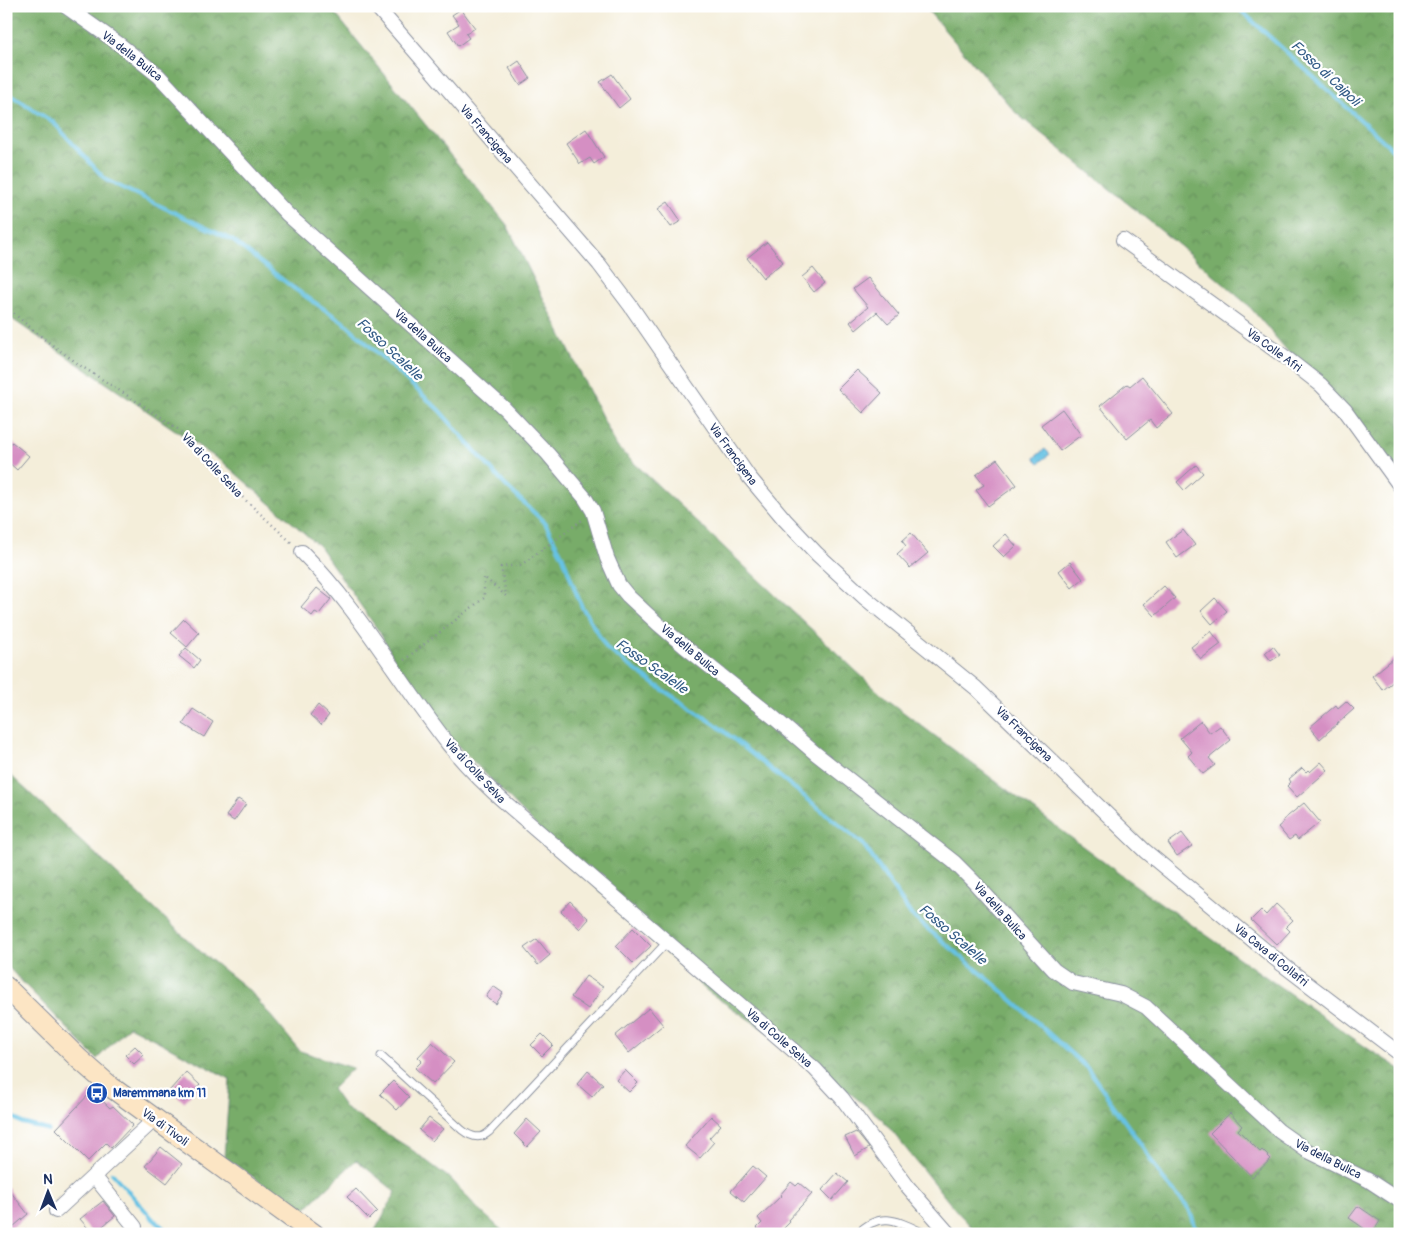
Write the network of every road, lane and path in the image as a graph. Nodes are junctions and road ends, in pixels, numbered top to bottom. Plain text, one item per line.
1 (65, 6) edge
2 (376, 6) edge
3 (1123, 240) dead end
4 (6, 307) edge
5 (1400, 486) edge
6 (593, 511) junction
7 (302, 552) joint
8 (393, 668) junction
9 (1145, 852) joint
10 (667, 942) junction
11 (6, 987) edge
12 (1400, 1054) edge
13 (381, 1056) dead end
14 (155, 1120) junction
15 (94, 1176) junction
16 (1400, 1201) edge
17 (56, 1211) dead end
18 (135, 1227) dead end
19 (314, 1234) edge
20 (857, 1234) edge
21 (926, 1234) edge
22 (949, 1234) edge

1 - 6 street, Via della Bulica
2 - 9 street, Via Francigena
3 - 5 street, Via Colle Afri
4 - 7 path, Via di Colle Selva
6 - 8 path
6 - 16 street, Via della Bulica
7 - 8 street, Via di Colle Selva
8 - 10 street, Via di Colle Selva
9 - 12 street, Via Cava di Collafri
10 - 13 lane
10 - 22 street, Via di Colle Selva
11 - 14 main road, Via di Tivoli
14 - 15 street
14 - 19 main road, Via di Tivoli
15 - 17 street
15 - 18 street
20 - 21 lane

